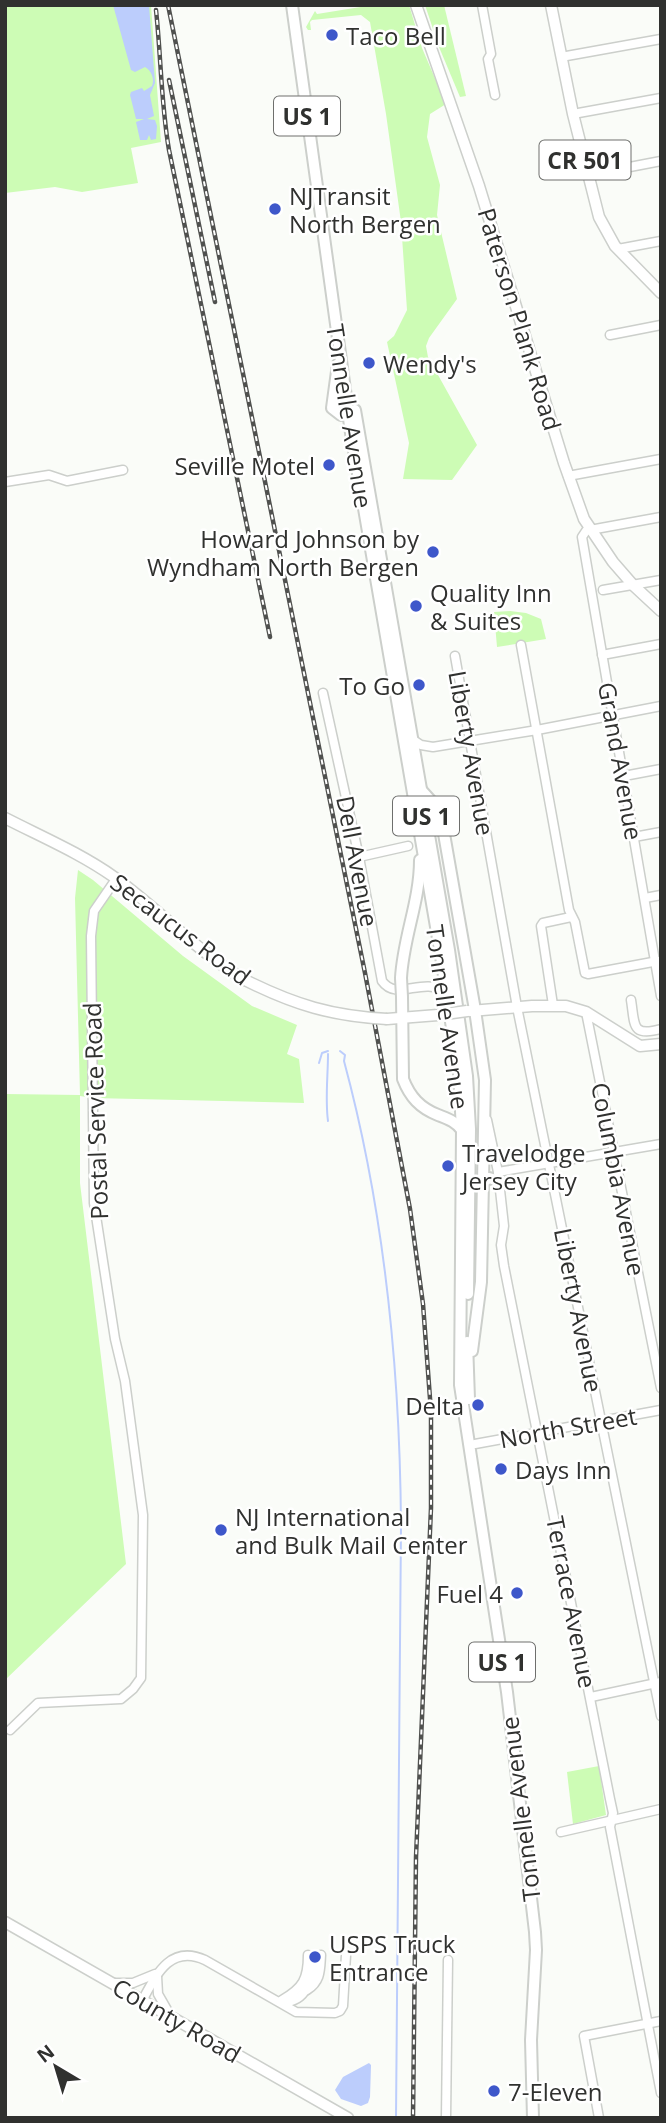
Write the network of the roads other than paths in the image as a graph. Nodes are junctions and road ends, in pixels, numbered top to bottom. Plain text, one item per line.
1 (292, 5) edge
2 (298, 5) edge
3 (416, 5) edge
4 (482, 5) edge
5 (551, 5) edge
6 (661, 39) edge
7 (561, 57) junction
8 (495, 95) dead end
9 (661, 98) edge
10 (573, 114) junction
11 (661, 161) edge
12 (588, 175) junction
13 (661, 241) edge
14 (618, 249) junction
15 (661, 293) edge
16 (661, 325) edge
17 (610, 335) dead end
18 (352, 414) junction
19 (661, 459) edge
20 (123, 470) dead end
21 (568, 476) junction
22 (5, 482) edge
23 (661, 517) edge
24 (590, 530) junction
25 (661, 580) edge
26 (633, 585) junction
27 (603, 590) dead end
28 (661, 611) edge
29 (661, 643) edge
30 (522, 646) dead end
31 (602, 654) junction
32 (455, 656) dead end
33 (323, 693) dead end
34 (661, 706) edge
35 (612, 715) junction
36 (537, 730) junction
37 (412, 739) junction
38 (470, 742) junction
39 (661, 769) edge
40 (624, 776) junction
41 (421, 788) junction
42 (5, 818) edge
43 (661, 832) edge
44 (420, 836) junction
45 (635, 837) junction
46 (408, 846) dead end
47 (359, 857) junction
48 (116, 878) junction
49 (661, 895) edge
50 (645, 898) junction
51 (571, 917) junction
52 (658, 961) edge
53 (442, 963) junction
54 (427, 985) junction
55 (446, 992) junction
56 (661, 996) edge
57 (631, 1000) dead end
58 (553, 1005) junction
59 (517, 1007) junction
60 (471, 1010) junction
61 (586, 1012) junction
62 (402, 1019) junction
63 (661, 1029) edge
64 (661, 1044) edge
65 (485, 1111) junction
66 (462, 1130) junction
67 (661, 1144) edge
68 (613, 1154) junction
69 (550, 1164) junction
70 (498, 1177) junction
71 (483, 1181) junction
72 (468, 1387) junction
73 (661, 1388) edge
74 (661, 1410) edge
75 (601, 1421) junction
76 (538, 1433) junction
77 (475, 1444) junction
78 (657, 1683) edge
79 (591, 1697) junction
80 (661, 1716) edge
81 (10, 1730) dead end
82 (661, 1809) edge
83 (613, 1819) junction
84 (562, 1832) dead end
85 (5, 1922) edge
86 (344, 1955) dead end
87 (448, 1961) dead end
88 (158, 1973) junction
89 (110, 1982) junction
90 (142, 2001) junction
91 (280, 2002) junction
92 (173, 2019) junction
93 (661, 2021) edge
94 (648, 2024) junction
95 (661, 2093) edge
96 (348, 2118) edge
97 (446, 2118) edge
98 (533, 2118) edge
99 (540, 2118) edge
100 (599, 2118) edge

1 - 18 highway, Tonnelle Avenue / US 1
2 - 18 highway, Tonnelle Avenue / US 1
3 - 21 main road, Paterson Plank Road
4 - 8 street
5 - 7 main road, CR 501
6 - 7 street
7 - 10 main road, CR 501
9 - 10 street
10 - 12 main road, CR 501
11 - 12 street
12 - 14 main road, CR 501
13 - 14 street
14 - 15 main road, CR 501
16 - 17 street
18 - 37 highway, Tonnelle Avenue / US 1
18 - 44 highway, Tonnelle Avenue / US 1
19 - 21 street
20 - 22 street
21 - 24 main road, Paterson Plank Road
23 - 24 street
24 - 26 main road, Paterson Plank Road
24 - 31 street, Grand Avenue
25 - 26 street
26 - 27 street
26 - 28 main road, Paterson Plank Road
29 - 31 street
30 - 36 street
31 - 35 street, Grand Avenue
32 - 38 street, Liberty Avenue
33 - 47 street, Dell Avenue
34 - 35 street
35 - 36 street
35 - 40 street, Grand Avenue
36 - 38 street
36 - 51 street
37 - 38 street
37 - 41 highway, Tonnelle Avenue / US 1
38 - 59 street, Liberty Avenue
39 - 40 street
40 - 45 street, Grand Avenue
41 - 60 highway
41 - 72 highway, Tonnelle Avenue / US 1
42 - 48 main road, Secaucus Road
43 - 45 street
44 - 53 highway, Tonnelle Avenue / US 1
44 - 62 highway, bridge
45 - 50 street, Grand Avenue
46 - 47 street
47 - 54 street, Dell Avenue
48 - 62 main road, Secaucus Road, bridge
48 - 81 street, Postal Service Road
49 - 50 street
50 - 52 street, Grand Avenue
51 - 52 street
51 - 58 street
52 - 56 street, Grand Avenue
53 - 54 street
53 - 55 highway, Tonnelle Avenue / US 1
54 - 55 street, Dell Avenue
55 - 66 highway, Tonnelle Avenue / US 1
57 - 63 street
58 - 59 main road, Secaucus Road
58 - 61 main road, Secaucus Road
59 - 60 main road, Secaucus Road
59 - 69 street, Liberty Avenue
60 - 62 main road, Secaucus Road, bridge
60 - 65 highway
61 - 64 main road, Secaucus Road
61 - 68 street, Columbia Avenue
62 - 66 highway
65 - 70 street, Terrace Avenue
65 - 71 highway
66 - 98 highway, Tonnelle Avenue / US 1
67 - 68 street
68 - 69 street
68 - 73 street, Columbia Avenue
69 - 70 street
69 - 75 street, Liberty Avenue
70 - 71 highway
70 - 76 street, Terrace Avenue
71 - 72 highway
72 - 77 highway, Tonnelle Avenue / US 1
74 - 75 street, North Street
75 - 76 street, North Street
75 - 78 street, Liberty Avenue
76 - 77 street, North Street
76 - 79 street, Terrace Avenue
77 - 99 highway, Tonnelle Avenue / US 1
78 - 79 street
78 - 80 street, Liberty Avenue
79 - 83 street, Terrace Avenue
82 - 83 street
83 - 84 street
83 - 94 street, Terrace Avenue
85 - 89 main road, County Road
86 - 91 street
87 - 97 street
88 - 89 street
88 - 90 street
88 - 91 street
88 - 92 street
89 - 90 main road, County Road
90 - 92 main road, County Road
91 - 91 street
92 - 96 main road, County Road
93 - 94 street
94 - 95 street, Terrace Avenue
94 - 100 street

